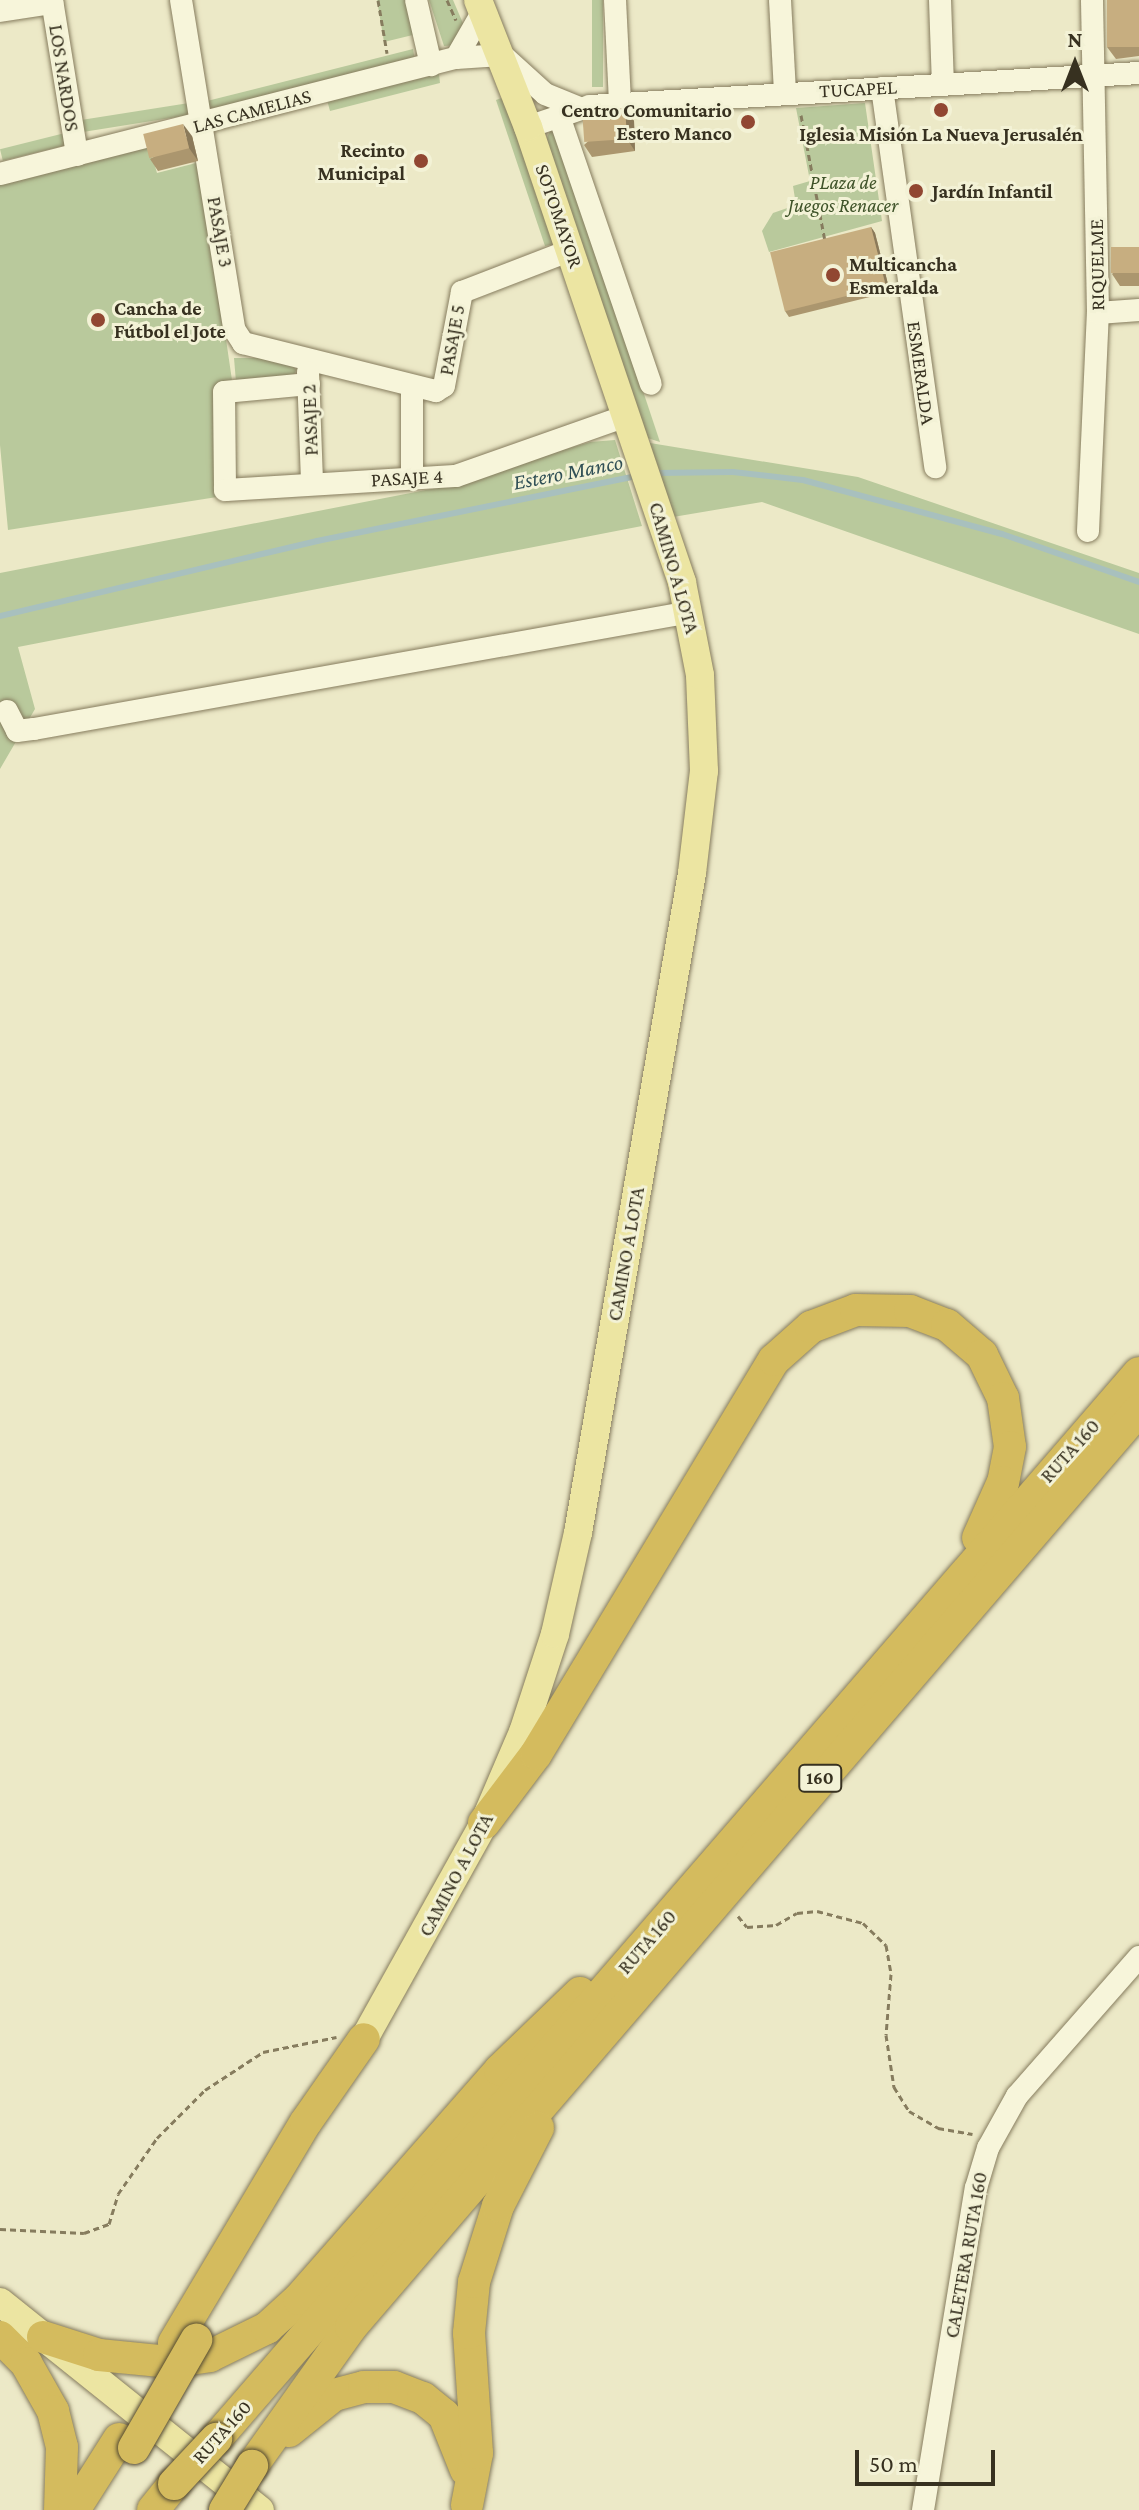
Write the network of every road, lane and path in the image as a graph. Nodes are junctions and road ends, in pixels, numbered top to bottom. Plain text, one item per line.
1 (181, 0) edge
2 (378, 0) edge
3 (416, 0) edge
4 (447, 0) edge
5 (615, 0) edge
6 (780, 0) edge
7 (940, 0) edge
8 (1092, 0) edge
9 (52, 2) edge
10 (480, 6) edge
11 (1, 7) edge
12 (455, 27) dead end
13 (387, 53) dead end
14 (502, 55) junction
15 (456, 58) junction
16 (431, 65) junction
17 (1139, 73) edge
18 (1094, 76) junction
19 (943, 85) junction
20 (882, 88) junction
21 (791, 93) junction
22 (620, 104) junction
23 (568, 111) junction
24 (202, 124) junction
25 (528, 127) junction
26 (77, 155) junction
27 (0, 174) edge
28 (840, 237) edge
29 (825, 241) junction
30 (812, 244) edge
31 (571, 250) junction
32 (1139, 310) edge
33 (1098, 313) junction
34 (238, 338) joint
35 (308, 357) junction
36 (309, 384) junction
37 (651, 384) dead end
38 (412, 387) junction
39 (629, 425) junction
40 (935, 467) dead end
41 (412, 478) junction
42 (312, 482) junction
43 (1088, 531) dead end
44 (690, 612) junction
45 (7, 711) dead end
46 (1139, 1373) edge
47 (1139, 1410) edge
48 (955, 1580) junction
49 (484, 1823) junction
50 (721, 1894) junction
51 (659, 1928) junction
52 (1139, 1957) edge
53 (364, 2039) junction
54 (580, 2058) junction
55 (997, 2129) junction
56 (0, 2229) edge
57 (0, 2302) edge
58 (0, 2337) edge
59 (43, 2337) junction
60 (126, 2443) junction
61 (252, 2466) junction
62 (466, 2508) edge
63 (60, 2510) edge
64 (74, 2510) edge
65 (98, 2510) edge
66 (153, 2510) edge
67 (225, 2510) edge
68 (260, 2510) edge
69 (923, 2510) edge

1 - 24 street, PASAJE 3
2 - 13 path
3 - 16 street
4 - 12 path
5 - 22 street
6 - 21 street
7 - 19 street
8 - 18 street, RIQUELME
9 - 11 street
9 - 26 street, LOS NARDOS
10 - 14 main road, SOTOMAYOR
10 - 15 street
14 - 15 street, LAS CAMELIAS
14 - 23 street, TUCAPEL
14 - 25 main road, SOTOMAYOR
15 - 16 street, LAS CAMELIAS
16 - 24 street, LAS CAMELIAS
17 - 18 street, TUCAPEL
18 - 19 street, TUCAPEL
18 - 33 street, RIQUELME
19 - 20 street, TUCAPEL
20 - 21 street, TUCAPEL
20 - 40 street, ESMERALDA
21 - 22 street, TUCAPEL
21 - 29 path
22 - 23 street, TUCAPEL
23 - 25 street, TUCAPEL
23 - 37 street, SOTOMAYOR
24 - 26 street, LAS CAMELIAS
24 - 34 street, PASAJE 3
25 - 31 main road, SOTOMAYOR
26 - 27 street, LAS CAMELIAS
28 - 29 path
29 - 30 path
31 - 38 street, PASAJE 5
31 - 39 main road, SOTOMAYOR
32 - 33 street
33 - 43 street, RIQUELME
34 - 35 street, PASAJE 5
35 - 36 street, PASAJE 2
35 - 38 street, PASAJE 5
36 - 42 street, PASAJE 2
36 - 42 street, PASAJE 4
38 - 41 street
39 - 41 street, PASAJE 4
39 - 44 main road, CAMINO A LOTA
41 - 42 street, PASAJE 4
44 - 45 street
44 - 49 main road, CAMINO A LOTA
46 - 48 highway, RUTA 160 / 160
47 - 50 highway, RUTA 160 / 160
48 - 49 highway
48 - 51 highway, RUTA 160 / 160
49 - 53 main road, CAMINO A LOTA
50 - 54 highway, RUTA 160 / 160
50 - 55 path
51 - 59 highway
51 - 66 highway, RUTA 160 / 160, bridge
52 - 55 street, CALETERA RUTA 160
53 - 56 path
53 - 60 highway, bridge
54 - 61 highway, RUTA 160 / 160
54 - 62 highway
55 - 69 street, CALETERA RUTA 160
57 - 59 main road
58 - 63 highway
59 - 68 main road
60 - 64 highway
60 - 65 highway
61 - 62 highway
61 - 67 highway, RUTA 160 / 160, bridge

